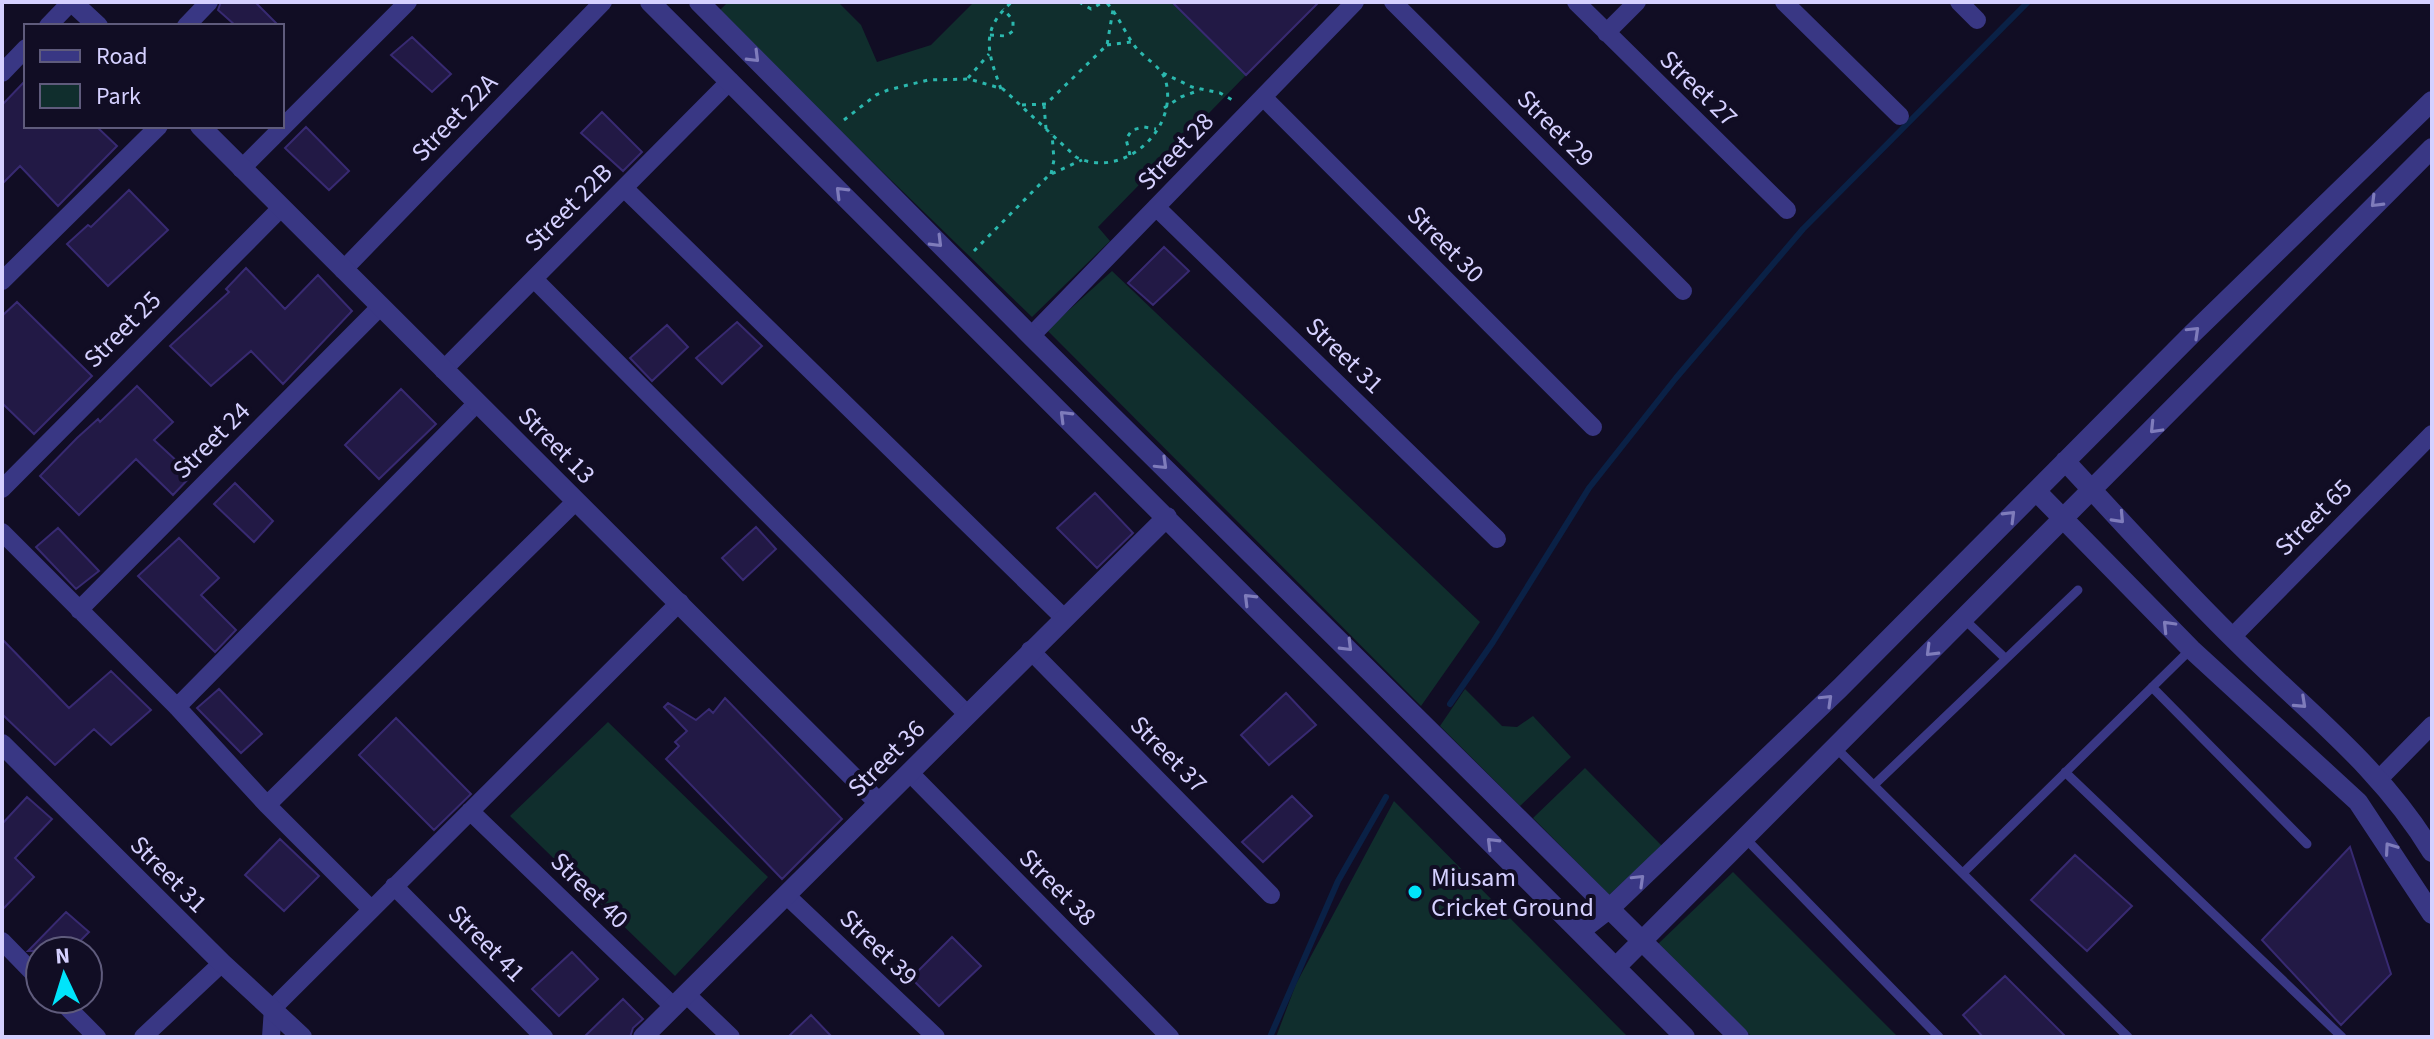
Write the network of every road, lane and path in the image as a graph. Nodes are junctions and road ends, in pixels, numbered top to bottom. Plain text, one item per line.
1 (72, 2) edge
2 (209, 2) edge
3 (408, 2) edge
4 (603, 2) edge
5 (650, 2) edge
6 (1012, 2) edge
7 (1079, 2) edge
8 (1105, 2) edge
9 (1355, 2) edge
10 (1393, 2) edge
11 (1576, 2) edge
12 (1637, 2) edge
13 (1784, 2) edge
14 (1959, 2) edge
15 (705, 4) edge
16 (1003, 9) junction
17 (1113, 10) junction
18 (1977, 20) dead end
19 (50, 24) edge
20 (96, 24) edge
21 (188, 24) edge
22 (1606, 33) junction
23 (990, 35) junction
24 (1132, 42) junction
25 (1107, 45) junction
26 (24, 50) edge
27 (989, 54) junction
28 (1159, 71) junction
29 (2, 73) edge
30 (967, 79) junction
31 (730, 81) junction
32 (1001, 89) junction
33 (1201, 90) junction
34 (2432, 101) edge
35 (1257, 103) junction
36 (1021, 105) junction
37 (1044, 105) junction
38 (1164, 108) junction
39 (1900, 116) dead end
40 (284, 126) edge
41 (157, 128) edge
42 (202, 128) edge
43 (282, 128) edge
44 (1046, 129) junction
45 (1156, 129) junction
46 (1052, 134) junction
47 (835, 139) junction
48 (2432, 148) edge
49 (1130, 156) junction
50 (1082, 160) junction
51 (816, 167) junction
52 (241, 169) junction
53 (1051, 174) junction
54 (624, 188) junction
55 (1156, 207) junction
56 (281, 208) junction
57 (1787, 210) dead end
58 (960, 265) junction
59 (343, 270) junction
60 (534, 279) junction
61 (2, 281) edge
62 (1683, 291) dead end
63 (380, 307) junction
64 (1031, 336) junction
65 (443, 370) junction
66 (477, 403) junction
67 (1593, 427) dead end
68 (1126, 429) junction
69 (2432, 434) edge
70 (1101, 452) junction
71 (2065, 461) junction
72 (2, 489) edge
73 (2093, 490) junction
74 (2036, 491) junction
75 (576, 501) junction
76 (1167, 517) junction
77 (2064, 519) junction
78 (2, 532) edge
79 (1497, 539) dead end
80 (2078, 590) dead end
81 (680, 602) junction
82 (79, 610) junction
83 (1063, 617) junction
84 (1964, 619) junction
85 (2232, 637) junction
86 (2191, 649) junction
87 (1030, 650) junction
88 (2006, 659) junction
89 (2152, 687) junction
90 (177, 707) junction
91 (967, 714) junction
92 (2432, 725) edge
93 (2, 744) edge
94 (1835, 747) junction
95 (2065, 772) junction
96 (910, 773) junction
97 (2379, 779) junction
98 (1874, 785) junction
99 (878, 802) junction
100 (267, 805) junction
101 (470, 811) junction
102 (1745, 838) junction
103 (2307, 844) dead end
104 (2432, 852) edge
105 (1963, 873) junction
106 (394, 886) junction
107 (786, 895) junction
108 (1271, 895) dead end
109 (1610, 908) junction
110 (371, 909) junction
111 (2432, 914) edge
112 (1580, 931) junction
113 (2, 941) edge
114 (1643, 941) junction
115 (222, 963) junction
116 (24, 964) edge
117 (1616, 967) junction
118 (680, 1001) junction
119 (273, 1008) junction
120 (75, 1015) edge
121 (2334, 1028) junction
122 (97, 1037) edge
123 (143, 1037) edge
124 (271, 1037) edge
125 (302, 1037) edge
126 (544, 1037) edge
127 (643, 1037) edge
128 (731, 1037) edge
129 (936, 1037) edge
130 (1170, 1037) edge
131 (1685, 1037) edge
132 (1739, 1037) edge
133 (1939, 1037) edge
134 (2128, 1037) edge
135 (2324, 1037) edge
136 (2342, 1037) edge

1 - 19 street
1 - 20 street
2 - 21 street
3 - 40 street
4 - 59 street, Street 22A
5 - 31 street
6 - 16 path
7 - 8 path
8 - 17 path
9 - 35 street, Street 28
10 - 62 street, Street 29
11 - 22 street, Street 27
12 - 22 street
13 - 39 street
14 - 18 street
15 -> 47 street
16 - 23 path
16 - 23 path
17 - 24 path
17 - 25 path
22 - 57 street, Street 27
23 - 27 path
24 - 25 path
24 - 28 path
25 - 37 path
26 - 29 street
27 - 30 path
27 - 32 path
28 - 33 path
28 - 38 path
30 - 32 path
30 - 47 path
31 - 51 street
31 - 54 street, Street 22B
32 - 36 path
33 - 35 path
33 - 38 path
71 -> 34 street
35 - 55 street, Street 28
35 - 67 street, Street 30
36 - 37 path
36 - 44 path
37 - 44 path
38 - 45 path
41 - 61 street
42 - 52 street, Street 13
43 - 52 street
44 - 46 path
45 - 49 path
45 - 49 path
46 - 50 path
46 - 53 path
47 - 51 street
47 -> 58 street
48 -> 73 street
49 - 50 path
50 - 53 path
70 -> 51 street
52 - 56 street, Street 13
53 - 58 path
54 - 60 street, Street 22B
54 - 83 street
55 - 64 street, Street 28
55 - 79 street, Street 31
56 - 59 street, Street 13
56 - 72 street, Street 25
58 - 64 street
59 - 63 street, Street 13
60 - 65 street, Street 22B
60 - 91 street
63 - 65 street, Street 13
63 - 82 street, Street 24
64 - 68 street
65 - 66 street, Street 13
66 - 75 street, Street 13
66 - 90 street
68 - 70 street
68 -> 109 street
69 - 85 street, Street 65
70 - 76 street
71 - 73 street
71 - 74 street
73 - 77 street
73 -> 85 street
74 - 77 street
109 -> 74 street
75 - 81 street, Street 13
75 - 100 street
76 - 83 street, Street 36
112 -> 76 street
77 - 84 street
86 -> 77 street
78 - 82 street
80 - 88 lane
81 - 99 street, Street 13
81 - 101 street
82 - 90 street
83 - 87 street, Street 36
84 - 88 lane
84 -> 94 street
85 -> 97 street
86 - 89 lane
111 -> 86 street
87 - 91 street, Street 36
87 - 108 street, Street 37
88 - 98 lane
89 - 95 lane
89 - 103 lane
90 - 100 street
91 - 96 street, Street 36
92 - 97 street
93 - 115 street, Street 31
94 - 98 lane
94 - 102 street
95 - 105 lane
95 - 121 lane
96 - 99 street, Street 36
96 - 130 street, Street 38
97 - 104 street
98 - 105 lane
99 - 107 street, Street 36
100 - 110 street
101 - 106 street
101 - 118 street, Street 40
102 - 114 street
102 - 133 lane
105 - 134 lane
106 - 110 street
106 - 126 street, Street 41
107 - 118 street, Street 36
107 - 129 street, Street 39
109 - 112 street
109 - 114 street
110 - 119 street
112 - 117 street
113 - 116 street
114 - 117 street
114 - 132 street
115 - 119 street, Street 31
115 - 123 street
117 - 131 street
118 - 127 street, Street 36
118 - 128 street, Street 40
119 - 124 street
119 - 125 street, Street 31
120 - 122 street
121 - 135 lane
121 - 136 lane

